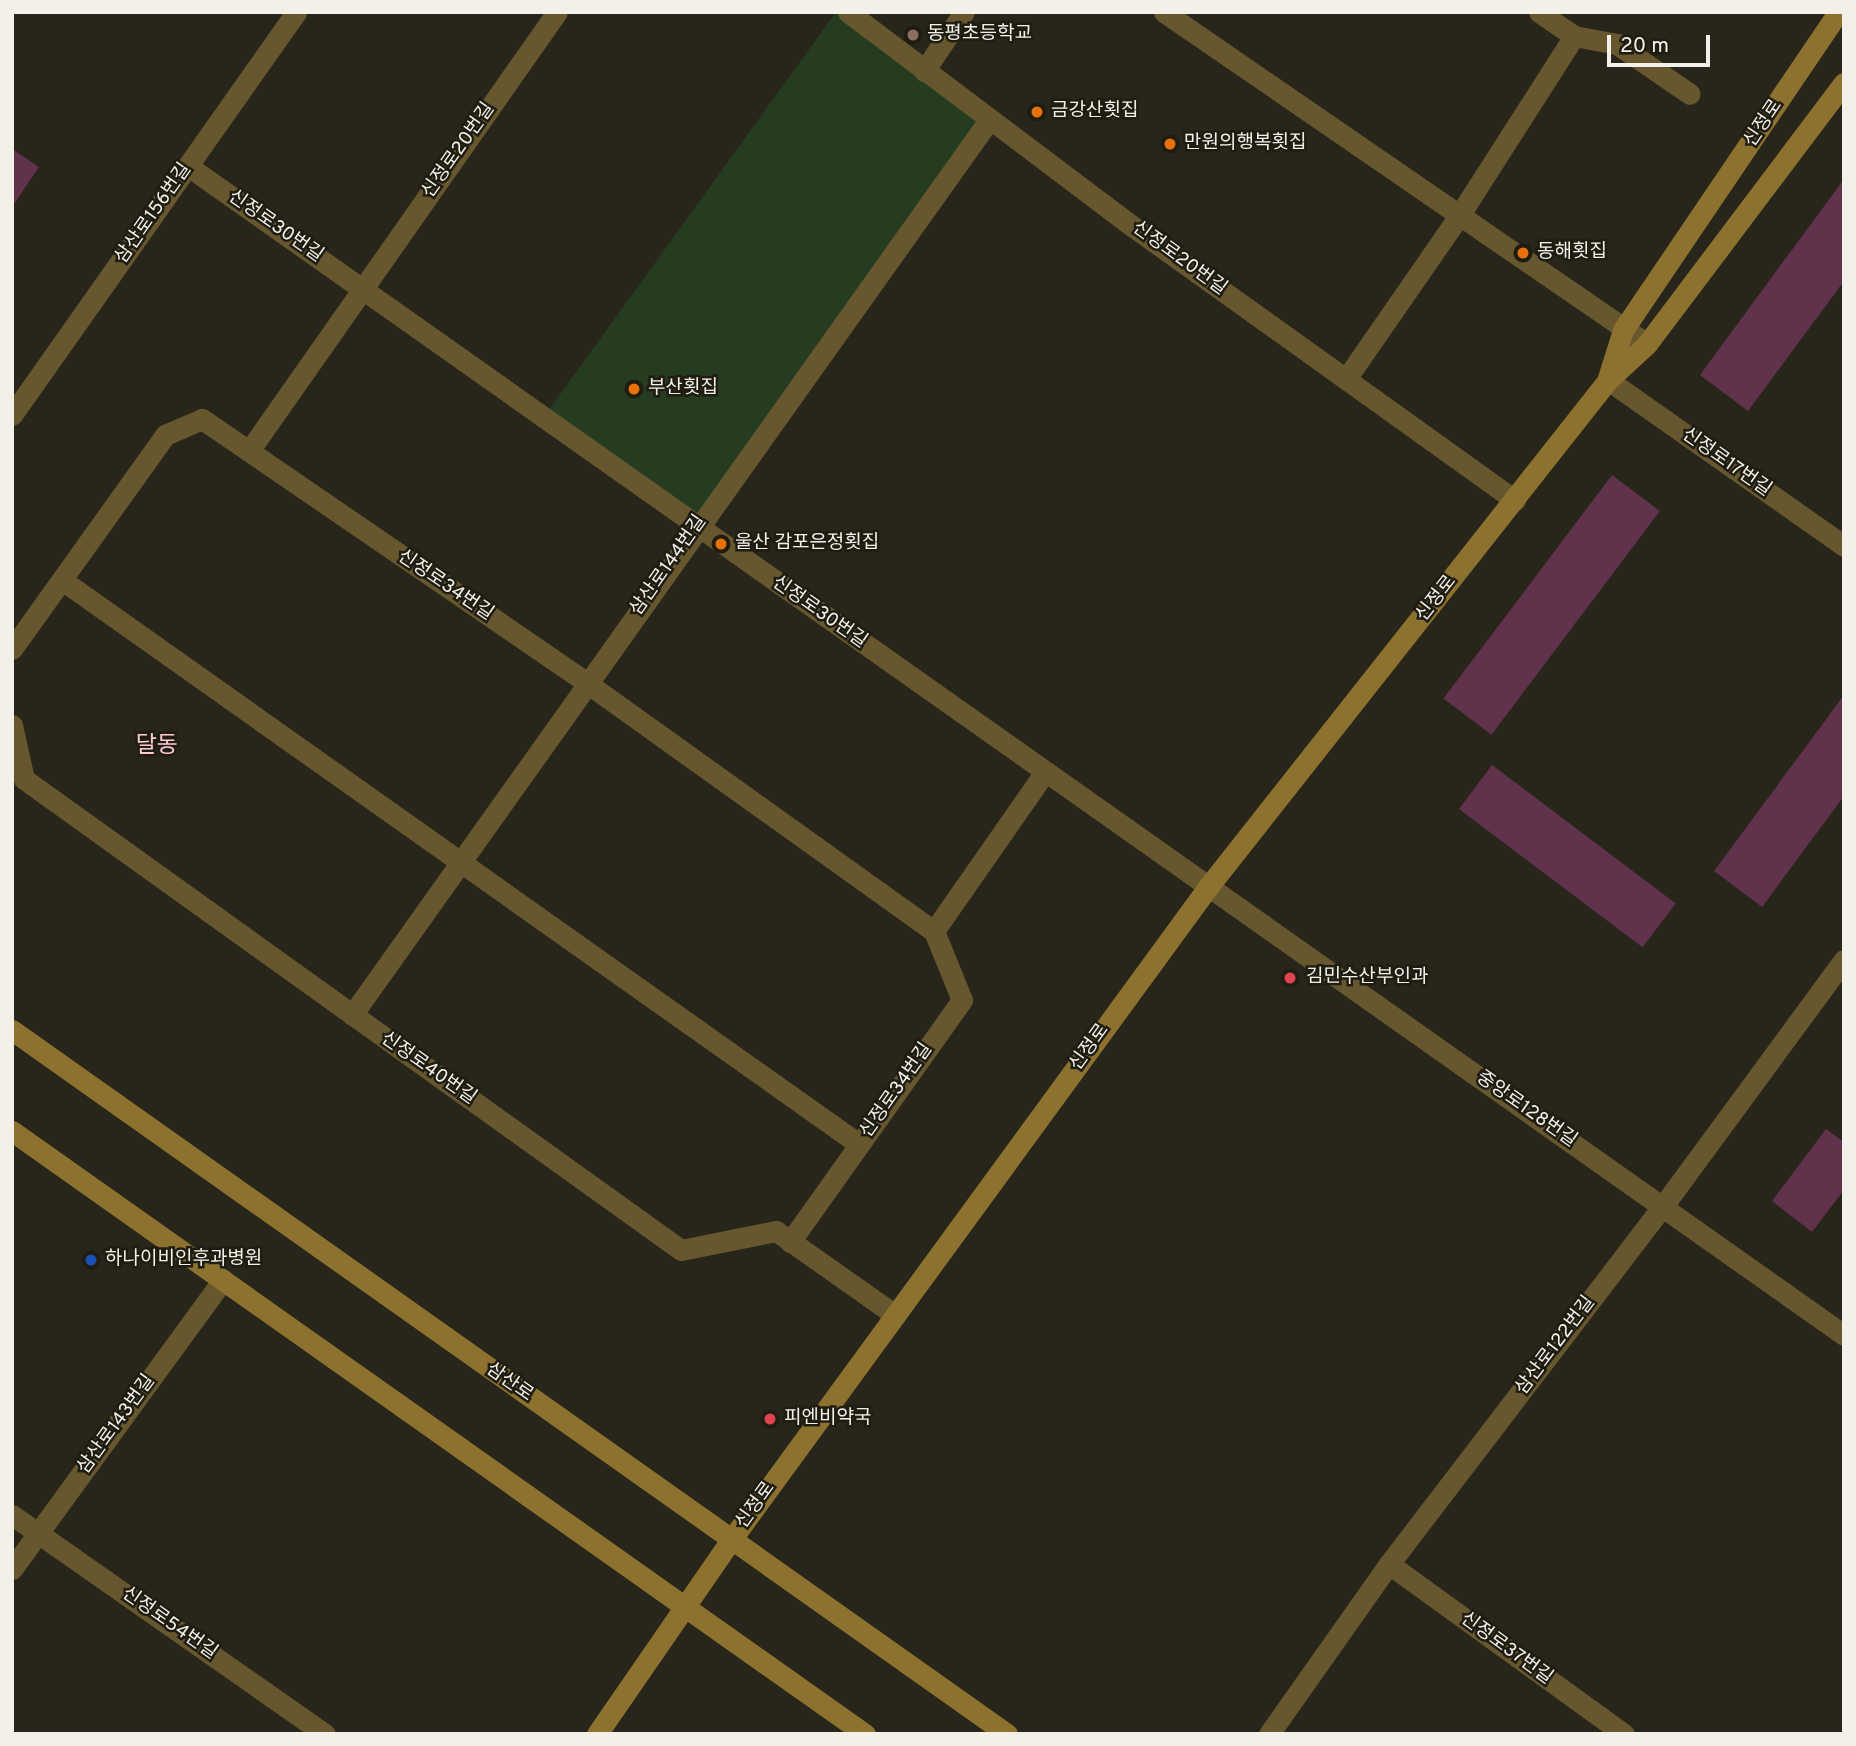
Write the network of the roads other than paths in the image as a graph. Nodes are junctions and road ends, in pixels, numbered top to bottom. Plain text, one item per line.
1 (296, 12) edge
2 (556, 12) edge
3 (848, 12) edge
4 (964, 12) edge
5 (1164, 12) edge
6 (1539, 12) edge
7 (1838, 12) edge
8 (1574, 36) junction
9 (924, 71) junction
10 (1844, 83) edge
11 (1690, 94) dead end
12 (989, 120) junction
13 (188, 166) junction
14 (1459, 216) junction
15 (362, 289) junction
16 (1623, 330) junction
17 (1647, 344) junction
18 (1346, 379) junction
19 (1608, 380) junction
20 (12, 415) edge
21 (249, 451) junction
22 (1515, 500) junction
23 (697, 526) junction
24 (1844, 546) edge
25 (62, 580) junction
26 (12, 649) edge
27 (587, 683) junction
28 (12, 726) edge
29 (1045, 772) junction
30 (459, 863) junction
31 (1208, 887) junction
32 (934, 931) junction
33 (1844, 960) edge
34 (352, 1015) junction
35 (12, 1030) edge
36 (12, 1131) edge
37 (859, 1144) junction
38 (1663, 1206) junction
39 (790, 1242) junction
40 (223, 1280) junction
41 (895, 1315) junction
42 (1844, 1335) edge
43 (12, 1515) edge
44 (38, 1533) junction
45 (731, 1539) junction
46 (1388, 1564) junction
47 (12, 1569) edge
48 (685, 1608) junction
49 (325, 1734) edge
50 (597, 1734) edge
51 (865, 1734) edge
52 (1007, 1734) edge
53 (1269, 1734) edge
54 (1624, 1734) edge

1 - 13 street, 삼산로156번길
2 - 15 street, 신정로20번길
3 - 9 street, 신정로20번길
4 - 9 street
5 - 14 street
6 - 8 street
7 - 16 main road, 신정로
8 - 11 street
8 - 14 street
9 - 12 street, 신정로20번길
10 - 17 main road, 신정로
12 - 18 street, 신정로20번길
12 - 23 street, 삼산로144번길
13 - 15 street, 신정로30번길
13 - 20 street, 삼산로156번길
14 - 16 street
14 - 18 street
15 - 21 street
15 - 23 street, 신정로30번길
16 - 17 street
16 - 19 main road, 신정로
17 - 19 main road, 신정로
18 - 22 street, 신정로20번길
19 - 22 main road, 신정로
19 - 24 street, 신정로17번길
21 - 25 street, 신정로34번길
21 - 27 street, 신정로34번길
22 - 31 main road, 신정로
23 - 27 street, 삼산로144번길
23 - 29 street, 신정로30번길
25 - 26 street, 신정로34번길
25 - 30 street
27 - 30 street, 삼산로144번길
27 - 32 street, 신정로34번길
28 - 34 street, 신정로40번길
29 - 31 street, 신정로30번길
29 - 32 street
30 - 34 street, 삼산로144번길
30 - 37 street
31 - 38 street, 중앙로128번길
31 - 41 main road, 신정로
32 - 37 street, 신정로34번길
33 - 38 street, 삼산로122번길
34 - 39 street, 신정로40번길
35 - 45 main road, 삼산로
36 - 40 main road
37 - 39 street, 신정로34번길
38 - 42 street, 중앙로128번길
38 - 46 street, 삼산로122번길
39 - 41 street, 신정로40번길
40 - 44 street, 삼산로143번길
40 - 48 main road
41 - 45 main road, 신정로
43 - 44 street, 신정로54번길
44 - 47 street, 삼산로143번길
44 - 49 street, 신정로54번길
45 - 48 main road, 신정로
45 - 52 main road, 삼산로
46 - 53 street, 삼산로122번길
46 - 54 street, 신정로37번길
48 - 50 main road, 신정로
48 - 51 main road

